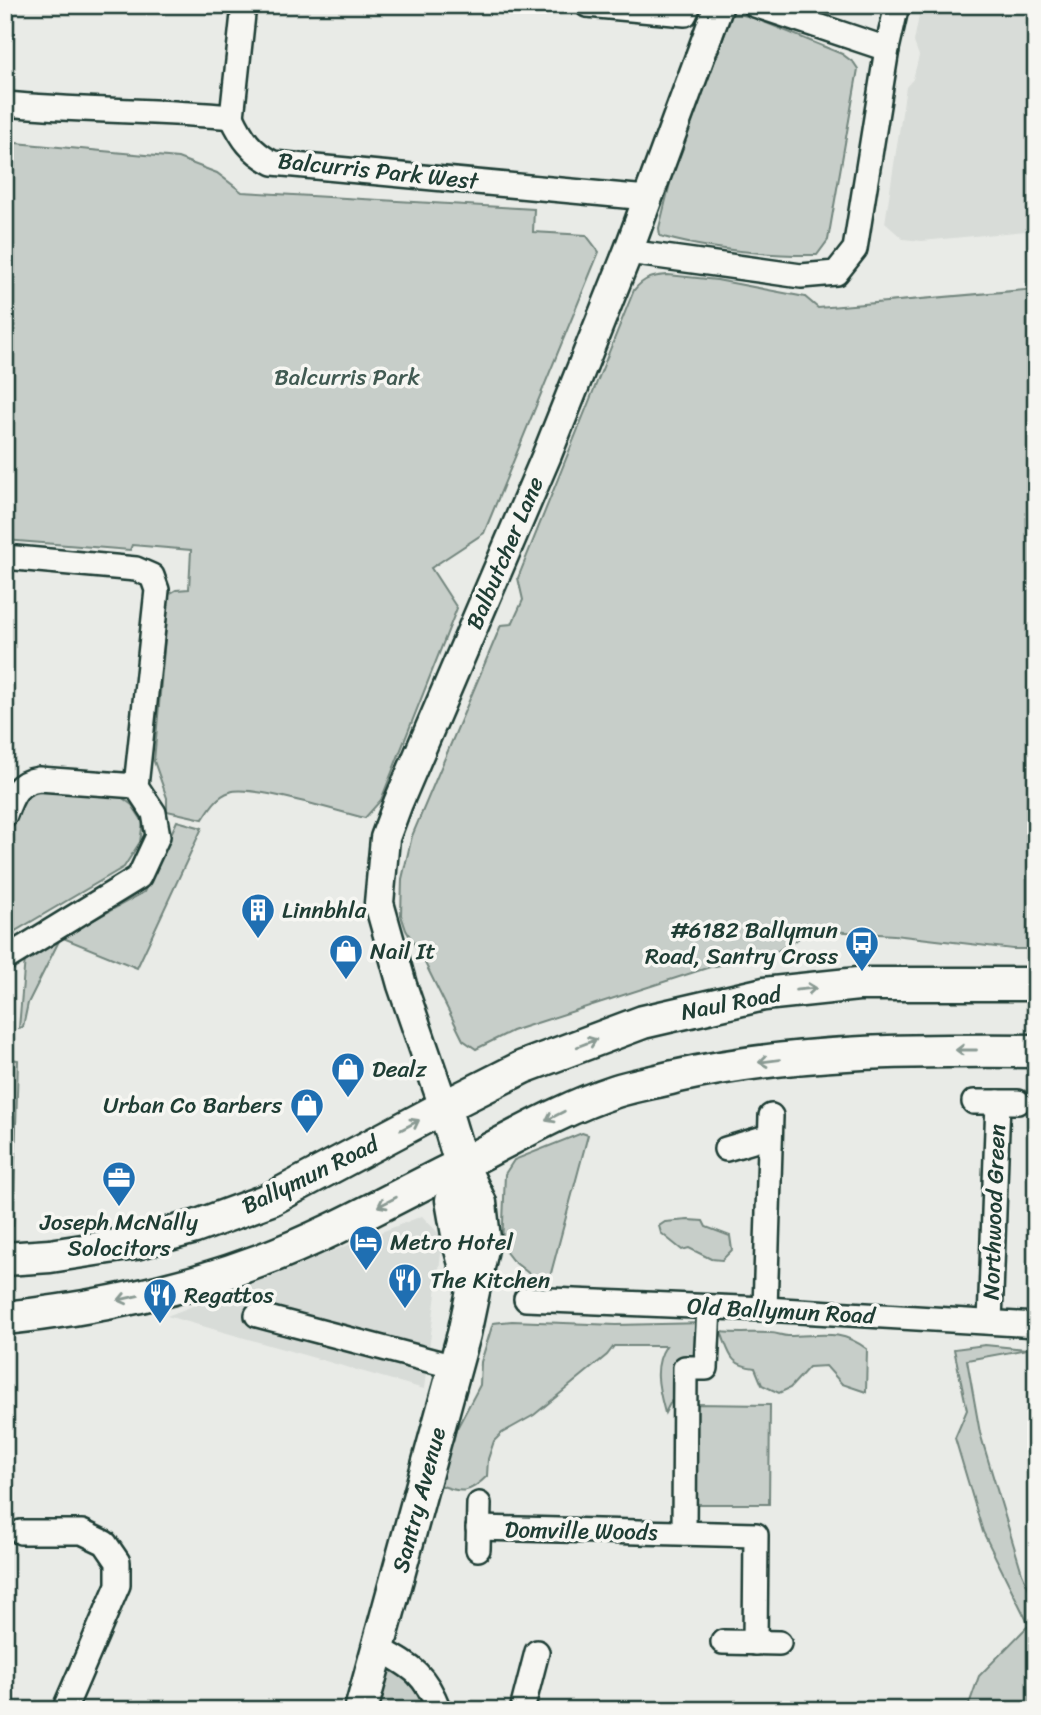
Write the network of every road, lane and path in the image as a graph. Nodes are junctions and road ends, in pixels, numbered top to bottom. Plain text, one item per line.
1 (244, 5) edge
2 (587, 5) edge
3 (689, 5) edge
4 (719, 5) edge
5 (755, 5) edge
6 (897, 5) edge
7 (887, 49) junction
8 (5, 104) edge
9 (232, 117) junction
10 (647, 198) junction
11 (628, 252) junction
12 (5, 557) edge
13 (136, 786) junction
14 (5, 815) edge
15 (5, 959) edge
16 (1036, 984) edge
17 (1036, 1051) edge
18 (974, 1102) dead end
19 (444, 1107) junction
20 (726, 1149) dead end
21 (461, 1164) junction
22 (5, 1259) edge
23 (526, 1299) dead end
24 (709, 1307) junction
25 (765, 1309) junction
26 (257, 1315) dead end
27 (5, 1318) edge
28 (990, 1322) junction
29 (1036, 1325) edge
30 (455, 1367) junction
31 (479, 1504) dead end
32 (21, 1531) dead end
33 (684, 1533) junction
34 (723, 1642) dead end
35 (755, 1643) junction
36 (779, 1643) dead end
37 (378, 1648) junction
38 (537, 1653) dead end
39 (64, 1710) edge
40 (361, 1710) edge
41 (439, 1710) edge
42 (522, 1710) edge

1 - 9 street
2 - 3 street
4 - 10 street, Balbutcher Lane
5 - 7 street
6 - 7 street
7 - 11 street
8 - 9 street
9 - 10 street, Balcurris Park West
10 - 11 street, Balbutcher Lane
11 - 19 street, Balbutcher Lane
12 - 13 street
13 - 14 street
13 - 15 street
19 -> 16 main road, Naul Road
17 -> 21 main road
18 - 28 street, Northwood Green
19 - 21 main road
22 -> 19 main road, Ballymun Road
20 - 25 street
21 -> 27 main road
21 - 30 main road, Santry Avenue
23 - 24 street, Old Ballymun Road
24 - 25 street, Old Ballymun Road
24 - 33 street, Domville Woods
25 - 28 street, Old Ballymun Road
26 - 30 street
28 - 29 street, Old Ballymun Road
30 - 37 main road, Santry Avenue
31 - 33 street, Domville Woods
32 - 39 street
33 - 35 street, Domville Woods
34 - 35 street
35 - 36 street
37 - 40 main road, Santry Avenue
37 - 41 street
38 - 42 street

